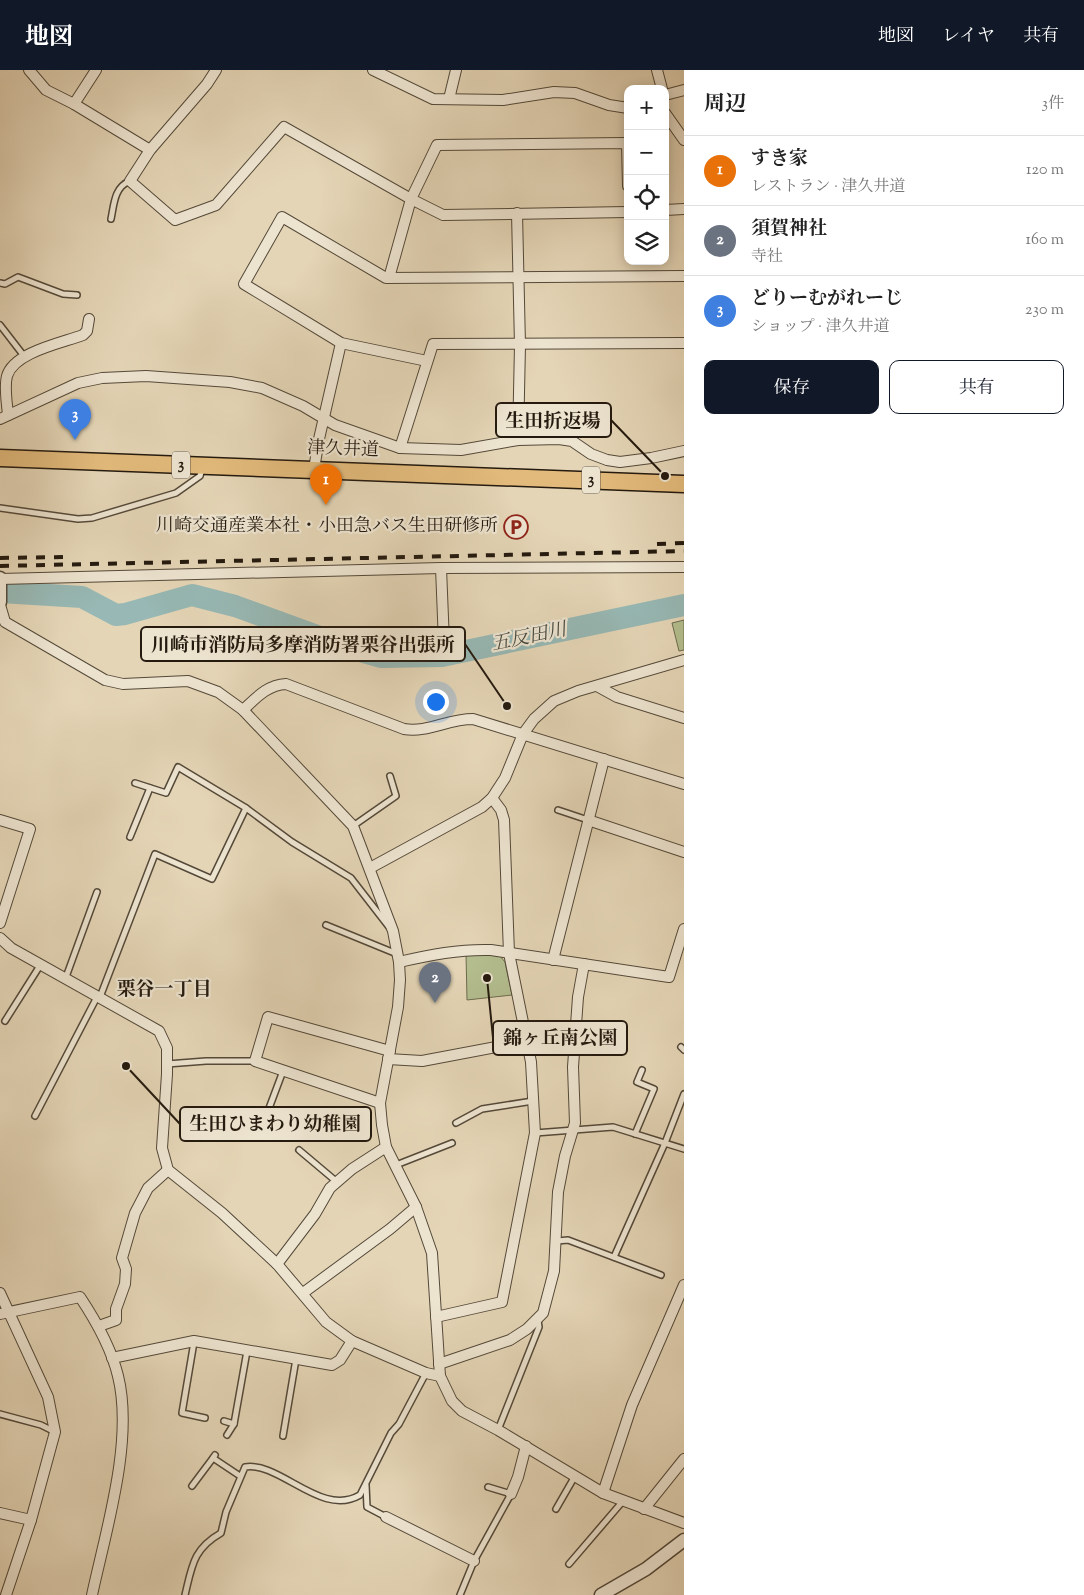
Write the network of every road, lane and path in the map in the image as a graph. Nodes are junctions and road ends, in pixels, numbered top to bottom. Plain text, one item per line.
1 (29, 70) edge
2 (96, 70) edge
3 (216, 70) edge
4 (373, 70) edge
5 (456, 70) edge
6 (658, 70) edge
7 (661, 85) edge
8 (684, 90) edge
9 (669, 93) edge
10 (449, 99) junction
11 (74, 104) junction
12 (624, 107) edge
13 (669, 119) edge
14 (684, 140) edge
15 (150, 150) junction
16 (628, 175) edge
17 (130, 181) junction
18 (411, 199) junction
19 (684, 209) edge
20 (669, 210) edge
21 (624, 212) edge
22 (517, 213) junction
23 (111, 219) dead end
24 (684, 276) edge
25 (388, 278) junction
26 (519, 278) junction
27 (0, 283) edge
28 (77, 295) dead end
29 (90, 319) dead end
30 (0, 325) edge
31 (341, 343) junction
32 (684, 343) edge
33 (520, 345) junction
34 (24, 356) junction
35 (428, 361) junction
36 (3, 377) edge
37 (4, 417) edge
38 (324, 419) junction
39 (518, 440) junction
40 (400, 448) junction
41 (684, 451) edge
42 (0, 458) edge
43 (204, 466) junction
44 (314, 469) junction
45 (684, 484) edge
46 (0, 508) edge
47 (684, 567) edge
48 (441, 568) junction
49 (0, 579) edge
50 (0, 602) edge
51 (444, 643) dead end
52 (684, 660) edge
53 (597, 686) junction
54 (243, 710) junction
55 (684, 718) edge
56 (523, 734) junction
57 (604, 759) junction
58 (390, 776) dead end
59 (135, 783) dead end
60 (684, 784) edge
61 (150, 788) junction
62 (492, 798) junction
63 (246, 808) junction
64 (558, 810) dead end
65 (0, 820) edge
66 (588, 820) junction
67 (353, 826) junction
68 (130, 837) dead end
69 (684, 852) edge
70 (370, 868) junction
71 (97, 892) dead end
72 (0, 923) edge
73 (326, 925) dead end
74 (684, 929) edge
75 (393, 931) junction
76 (0, 938) edge
77 (509, 953) junction
78 (398, 958) junction
79 (553, 960) junction
80 (41, 964) junction
81 (584, 964) junction
82 (66, 977) junction
83 (98, 997) junction
84 (5, 1021) dead end
85 (528, 1041) junction
86 (389, 1055) junction
87 (255, 1061) junction
88 (167, 1064) junction
89 (283, 1070) junction
90 (642, 1070) dead end
91 (684, 1094) edge
92 (533, 1101) junction
93 (380, 1103) junction
94 (268, 1111) dead end
95 (35, 1116) dead end
96 (456, 1123) dead end
97 (574, 1130) junction
98 (535, 1133) junction
99 (635, 1134) junction
100 (452, 1144) dead end
101 (665, 1144) junction
102 (386, 1147) junction
103 (684, 1149) edge
104 (299, 1150) dead end
105 (396, 1165) junction
106 (168, 1170) junction
107 (337, 1182) junction
108 (416, 1207) junction
109 (557, 1241) junction
110 (614, 1257) junction
111 (277, 1264) junction
112 (661, 1274) dead end
113 (684, 1285) edge
114 (0, 1293) edge
115 (303, 1293) junction
116 (5, 1313) edge
117 (436, 1317) junction
118 (538, 1320) junction
119 (99, 1326) junction
120 (194, 1341) junction
121 (352, 1341) junction
122 (247, 1352) junction
123 (112, 1358) junction
124 (296, 1359) junction
125 (439, 1364) junction
126 (426, 1373) junction
127 (440, 1376) junction
128 (0, 1414) edge
129 (205, 1418) dead end
130 (224, 1421) dead end
131 (234, 1424) junction
132 (498, 1430) junction
133 (55, 1432) junction
134 (227, 1435) dead end
135 (283, 1436) dead end
136 (526, 1446) junction
137 (684, 1459) edge
138 (240, 1476) junction
139 (574, 1476) junction
140 (366, 1484) junction
141 (192, 1486) dead end
142 (488, 1487) dead end
143 (603, 1493) junction
144 (511, 1494) junction
145 (622, 1501) junction
146 (556, 1509) dead end
147 (644, 1509) junction
148 (0, 1513) edge
149 (386, 1517) joint
150 (31, 1520) junction
151 (684, 1524) edge
152 (684, 1540) edge
153 (474, 1561) junction
154 (569, 1564) dead end
155 (608, 1594) edge
156 (6, 1595) edge
157 (92, 1595) edge
158 (185, 1595) edge
159 (460, 1595) edge

1 - 11 street
2 - 11 street
3 - 15 street
4 - 10 street
5 - 10 street
6 - 7 street
8 - 9 street
10 - 12 street
11 - 15 street
13 - 14 street
15 - 17 street
16 - 18 street
17 - 18 street
17 - 23 lane
18 - 22 street
18 - 25 street
19 - 20 street
21 - 22 street
22 - 26 street
24 - 26 street
25 - 26 street
25 - 31 street
26 - 33 street
27 - 28 lane
29 - 34 street
30 - 34 lane
31 - 35 street
31 - 38 street
32 - 33 street
33 - 35 street
33 - 39 street
34 - 36 street
35 - 40 street
36 - 37 street
37 - 38 street
38 - 40 street
38 - 44 street
39 - 40 street
39 - 41 street
42 - 43 main road, 津久井道 / 3
43 - 44 main road, 津久井道 / 3
43 - 46 lane
44 - 45 main road, 津久井道 / 3
47 - 48 street
48 - 49 street
48 - 51 street
49 - 50 street
50 - 54 street
52 - 53 street
53 - 55 street
53 - 56 street
54 - 56 street
54 - 67 street
56 - 57 street
56 - 62 street
57 - 60 street
57 - 66 street
58 - 67 lane
59 - 61 lane
61 - 63 lane
61 - 68 lane
62 - 70 street
62 - 77 street
63 - 75 lane
63 - 83 lane
64 - 66 lane
65 - 72 street
66 - 69 street
66 - 79 street
67 - 70 street
70 - 75 street
71 - 82 lane
73 - 78 lane
74 - 81 street
75 - 78 street
76 - 80 street
77 - 78 street
77 - 79 street
77 - 85 street
78 - 86 street
79 - 81 street
80 - 82 street
80 - 84 lane
81 - 97 street
82 - 83 street
83 - 88 street
83 - 95 lane
85 - 86 street
85 - 92 street
86 - 87 street
86 - 93 street
87 - 88 lane
87 - 89 street
88 - 106 street
89 - 93 street
89 - 94 lane
90 - 99 lane
91 - 101 lane
92 - 96 lane
92 - 98 street
93 - 102 street
97 - 98 lane
97 - 99 lane
97 - 109 street
98 - 117 street
99 - 101 lane
100 - 105 lane
101 - 103 lane
101 - 110 lane
102 - 105 street
102 - 107 street
104 - 107 lane
105 - 108 street
106 - 111 street
106 - 119 street
107 - 111 street
108 - 115 street
108 - 117 street
109 - 110 lane
109 - 118 street
110 - 112 lane
111 - 115 street
113 - 143 street
114 - 116 street
115 - 121 street
116 - 119 street
116 - 133 street
117 - 125 street
118 - 125 street
118 - 132 lane
119 - 123 street
120 - 122 street
120 - 123 street
120 - 129 lane
121 - 124 street
121 - 126 street
122 - 124 street
122 - 131 lane
123 - 157 street
124 - 135 lane
125 - 127 street
126 - 127 street
126 - 140 lane
127 - 132 street
128 - 133 lane
130 - 131 lane
131 - 134 lane
132 - 136 street
133 - 150 street
136 - 139 street
136 - 144 street
137 - 147 street
138 - 140 lane
138 - 141 lane
138 - 158 lane
139 - 143 street
139 - 146 lane
140 - 149 lane
142 - 144 lane
143 - 145 street
144 - 153 lane
145 - 147 street
145 - 154 lane
147 - 151 street
148 - 150 street
149 - 153 street
150 - 156 street
152 - 155 street
153 - 159 lane

